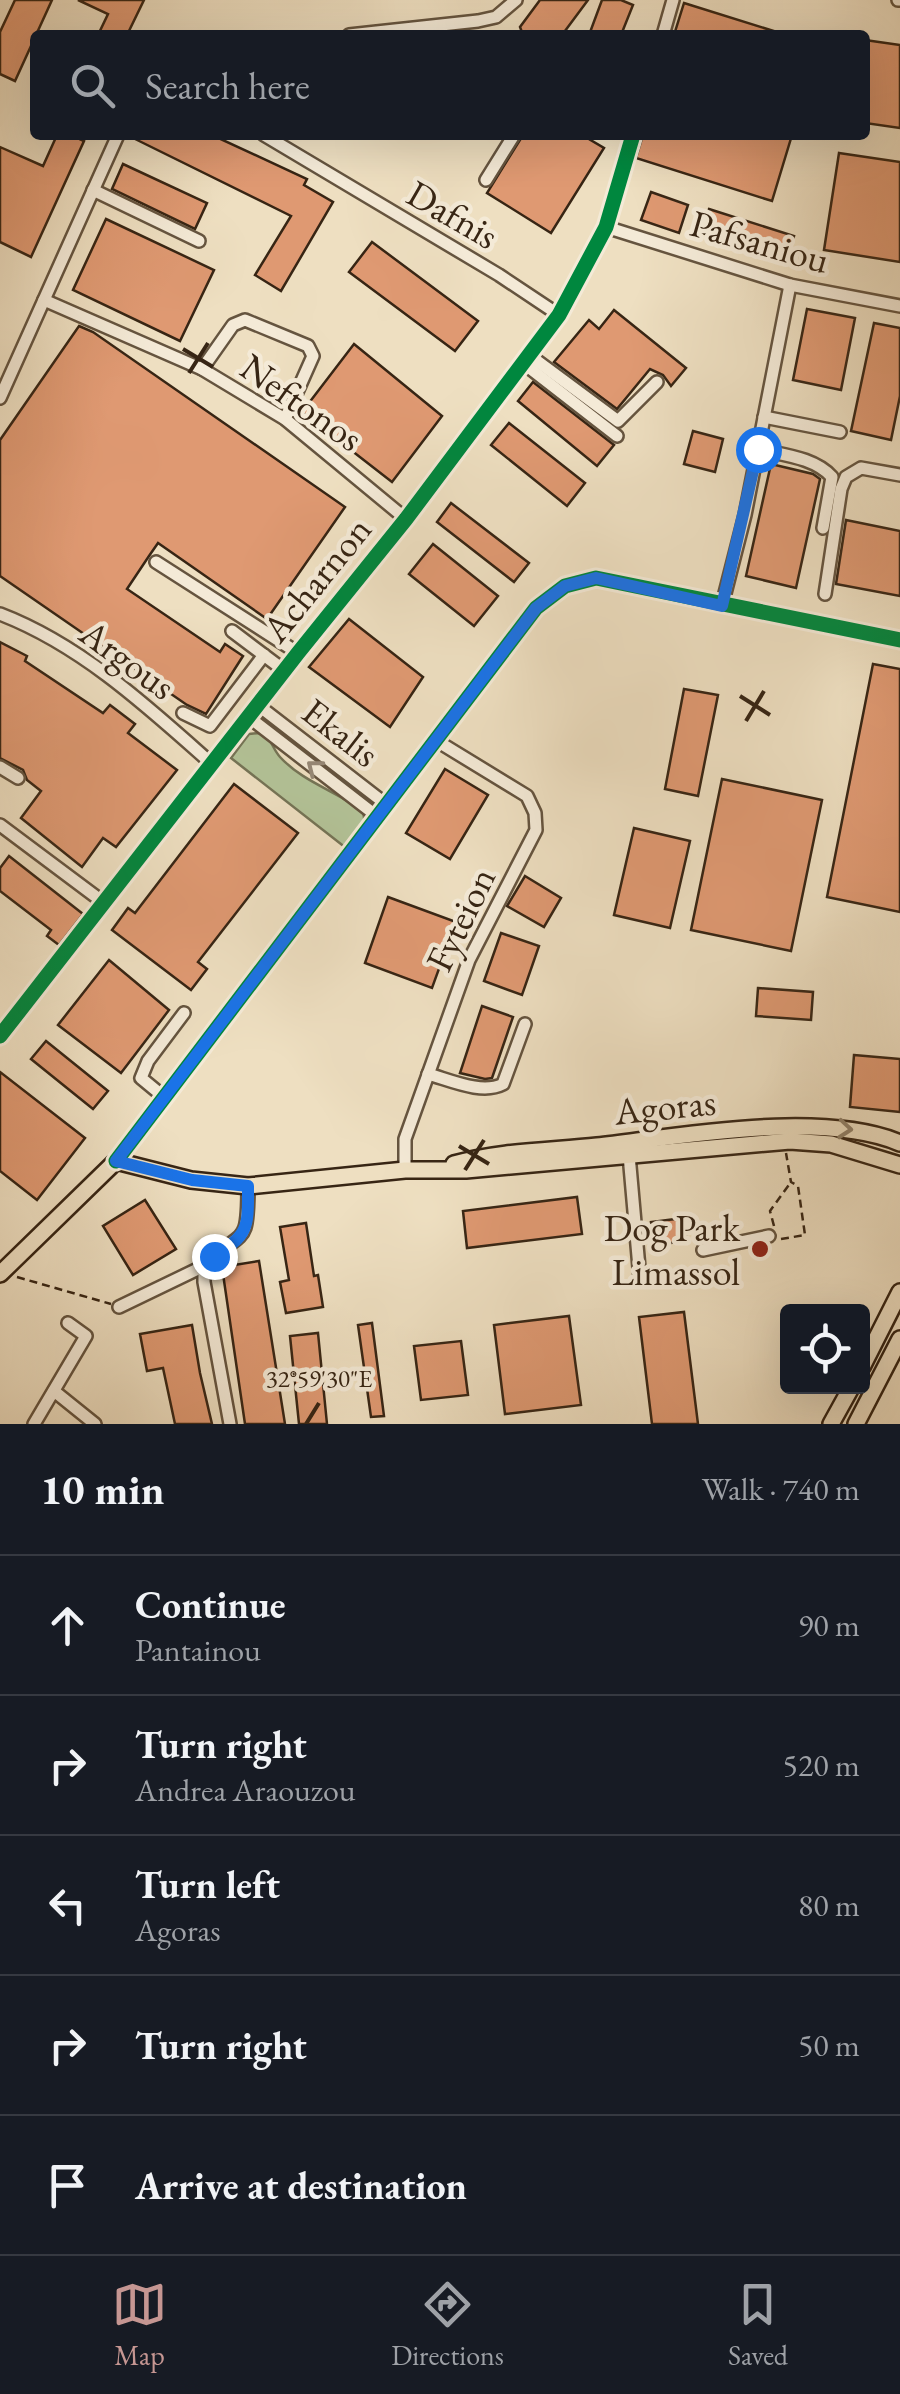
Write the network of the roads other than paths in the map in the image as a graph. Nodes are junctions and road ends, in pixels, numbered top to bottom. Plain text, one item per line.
1 (516, 0) edge
2 (674, 0) edge
3 (395, 30) edge
4 (665, 30) edge
5 (116, 140) edge
6 (272, 140) edge
7 (511, 140) edge
8 (632, 140) edge
9 (486, 180) dead end
10 (93, 190) junction
11 (606, 228) junction
12 (199, 240) dead end
13 (790, 285) junction
14 (44, 300) junction
15 (900, 306) edge
16 (560, 315) junction
17 (526, 359) junction
18 (202, 370) junction
19 (657, 382) dead end
20 (0, 398) edge
21 (764, 417) junction
22 (285, 419) junction
23 (840, 432) dead end
24 (617, 436) dead end
25 (758, 449) junction
26 (900, 475) edge
27 (406, 519) junction
28 (822, 528) dead end
29 (156, 562) dead end
30 (825, 594) dead end
31 (722, 606) junction
32 (0, 614) edge
33 (232, 631) dead end
34 (900, 640) edge
35 (298, 654) junction
36 (264, 655) junction
37 (285, 671) junction
38 (259, 706) junction
39 (183, 713) dead end
40 (250, 718) junction
41 (437, 741) junction
42 (212, 764) junction
43 (0, 767) edge
44 (18, 778) dead end
45 (386, 805) junction
46 (378, 817) junction
47 (0, 825) edge
48 (103, 902) junction
49 (184, 1013) dead end
50 (525, 1024) dead end
51 (0, 1036) edge
52 (428, 1074) junction
53 (164, 1097) junction
54 (900, 1142) edge
55 (629, 1155) junction
56 (116, 1161) junction
57 (900, 1165) edge
58 (435, 1169) junction
59 (406, 1170) junction
60 (248, 1186) junction
61 (769, 1236) dead end
62 (703, 1250) dead end
63 (204, 1266) junction
64 (1, 1273) edge
65 (640, 1279) dead end
66 (900, 1292) edge
67 (120, 1307) road end
68 (68, 1322) dead end
69 (900, 1340) edge
70 (870, 1351) edge
71 (54, 1391) junction
72 (848, 1394) edge
73 (34, 1424) edge
74 (95, 1424) edge
75 (230, 1424) edge
76 (832, 1424) edge
77 (856, 1424) edge

1 - 3 street
2 - 4 street
5 - 10 street
6 - 16 street, Dafnis
7 - 9 street
8 - 11 street, Acharnon
10 - 12 street
10 - 14 street
11 - 13 street, Pafsaniou
11 - 16 street, Acharnon
13 - 15 street, Pafsaniou
13 - 21 street
14 - 18 street, Neftonos
14 - 20 street
16 - 17 street, Acharnon
17 - 19 street
17 - 24 street
17 - 27 street, Acharnon
18 - 22 street, Neftonos
18 - 22 street
21 - 23 street
21 - 25 street
22 - 27 street, Neftonos
25 - 28 street
25 - 31 street
26 - 30 street
27 - 35 street, Acharnon
29 - 35 street
31 - 34 street
31 - 41 street
32 - 42 street, Argous
33 - 36 street
35 - 37 street, Acharnon
36 - 37 street
36 - 39 street
37 - 38 street, Acharnon
38 - 40 street, Acharnon
38 - 45 street, Ekalis
40 - 42 street, Acharnon
46 -> 40 street
41 - 45 street
41 - 52 street, Fyteion
42 - 48 street, Acharnon
43 - 44 street
45 - 46 street
46 - 53 street
47 - 48 street
48 - 51 street, Acharnon
49 - 53 street
50 - 52 street
52 - 59 street, Fyteion
53 - 56 street
58 -> 54 main road, Agoras
55 - 57 main road, Agoras
55 - 58 main road, Agoras
55 - 65 street
56 - 60 main road, Agoras
56 - 64 main road
58 - 59 main road, Agoras
59 - 60 main road, Agoras
60 - 63 street
61 - 62 street
63 - 67 street
63 - 75 street
66 - 70 main road
68 - 71 street
69 - 77 main road
71 - 73 street
71 - 74 street
72 - 76 main road

